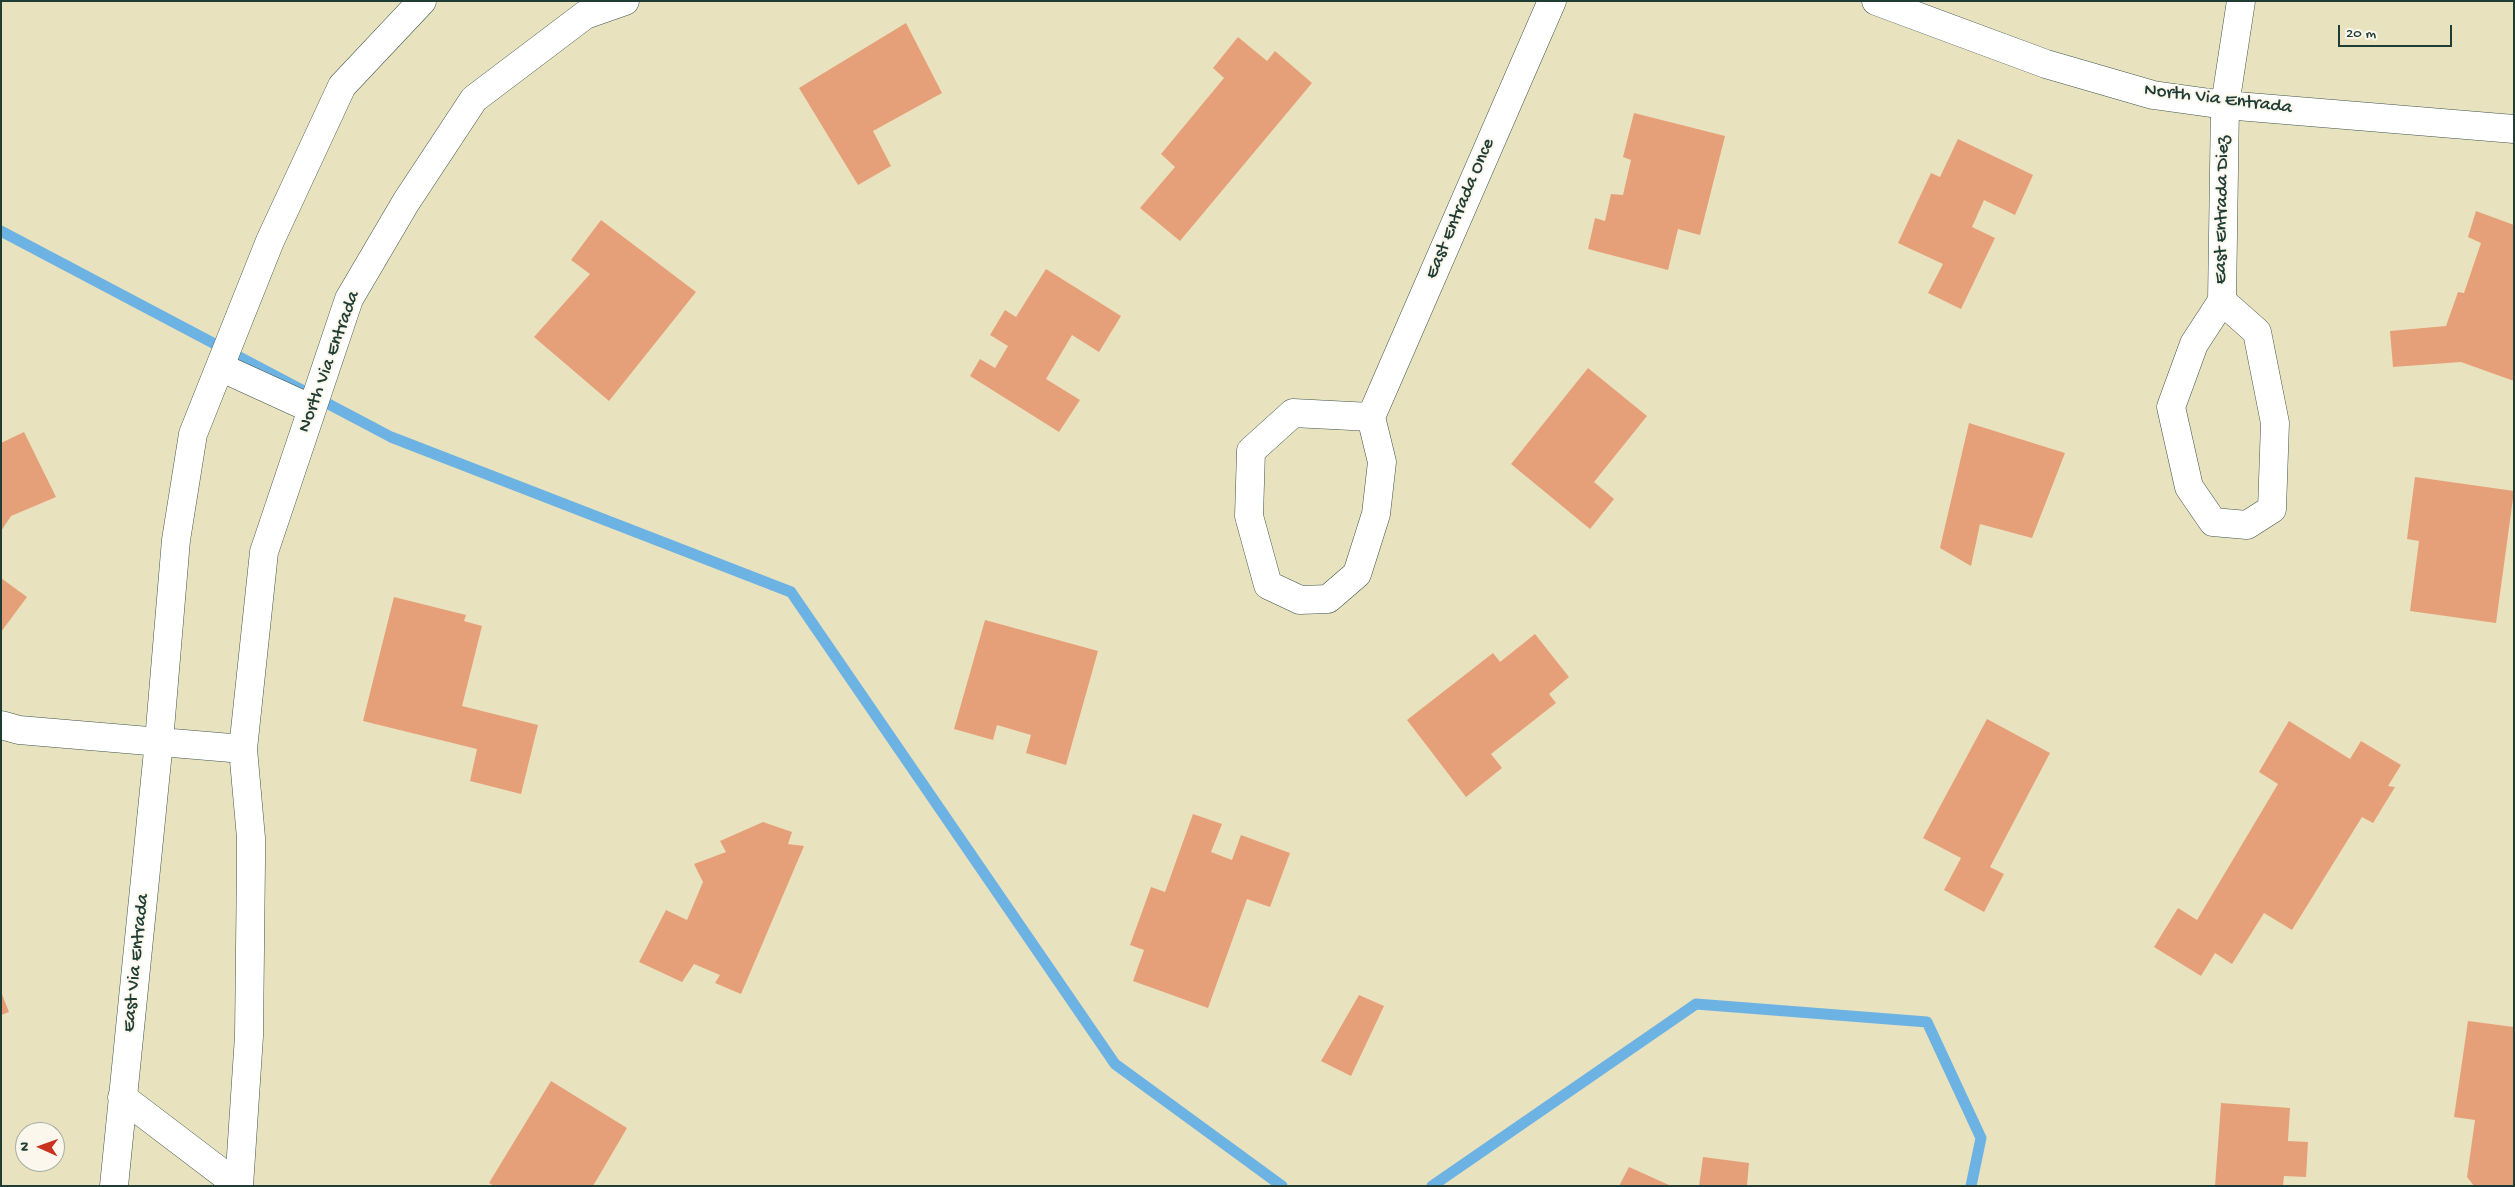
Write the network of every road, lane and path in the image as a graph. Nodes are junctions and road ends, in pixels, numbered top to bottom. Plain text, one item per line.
1 (422, 1) edge
2 (625, 1) edge
3 (1552, 1) edge
4 (1876, 1) edge
5 (2241, 1) edge
6 (2225, 105) junction
7 (2514, 129) edge
8 (2222, 301) junction
9 (220, 368) junction
10 (312, 409) junction
11 (1371, 417) junction
12 (7, 731) edge
13 (160, 741) junction
14 (243, 748) junction
15 (122, 1097) junction
16 (114, 1186) edge
17 (239, 1186) edge

1 - 9 street
2 - 10 street, North Via Entrada
3 - 11 street, East Entrada Once
4 - 6 street, North Via Entrada
5 - 6 street, East Entrada Diez
6 - 7 street, North Via Entrada
6 - 8 street, East Entrada Diez
8 - 8 street, East Entrada Diez
9 - 10 street
9 - 13 street
10 - 14 street, North Via Entrada
11 - 11 street
12 - 13 street
13 - 14 street
13 - 15 street, East Via Entrada
14 - 17 street
15 - 16 street, East Via Entrada
15 - 17 street

